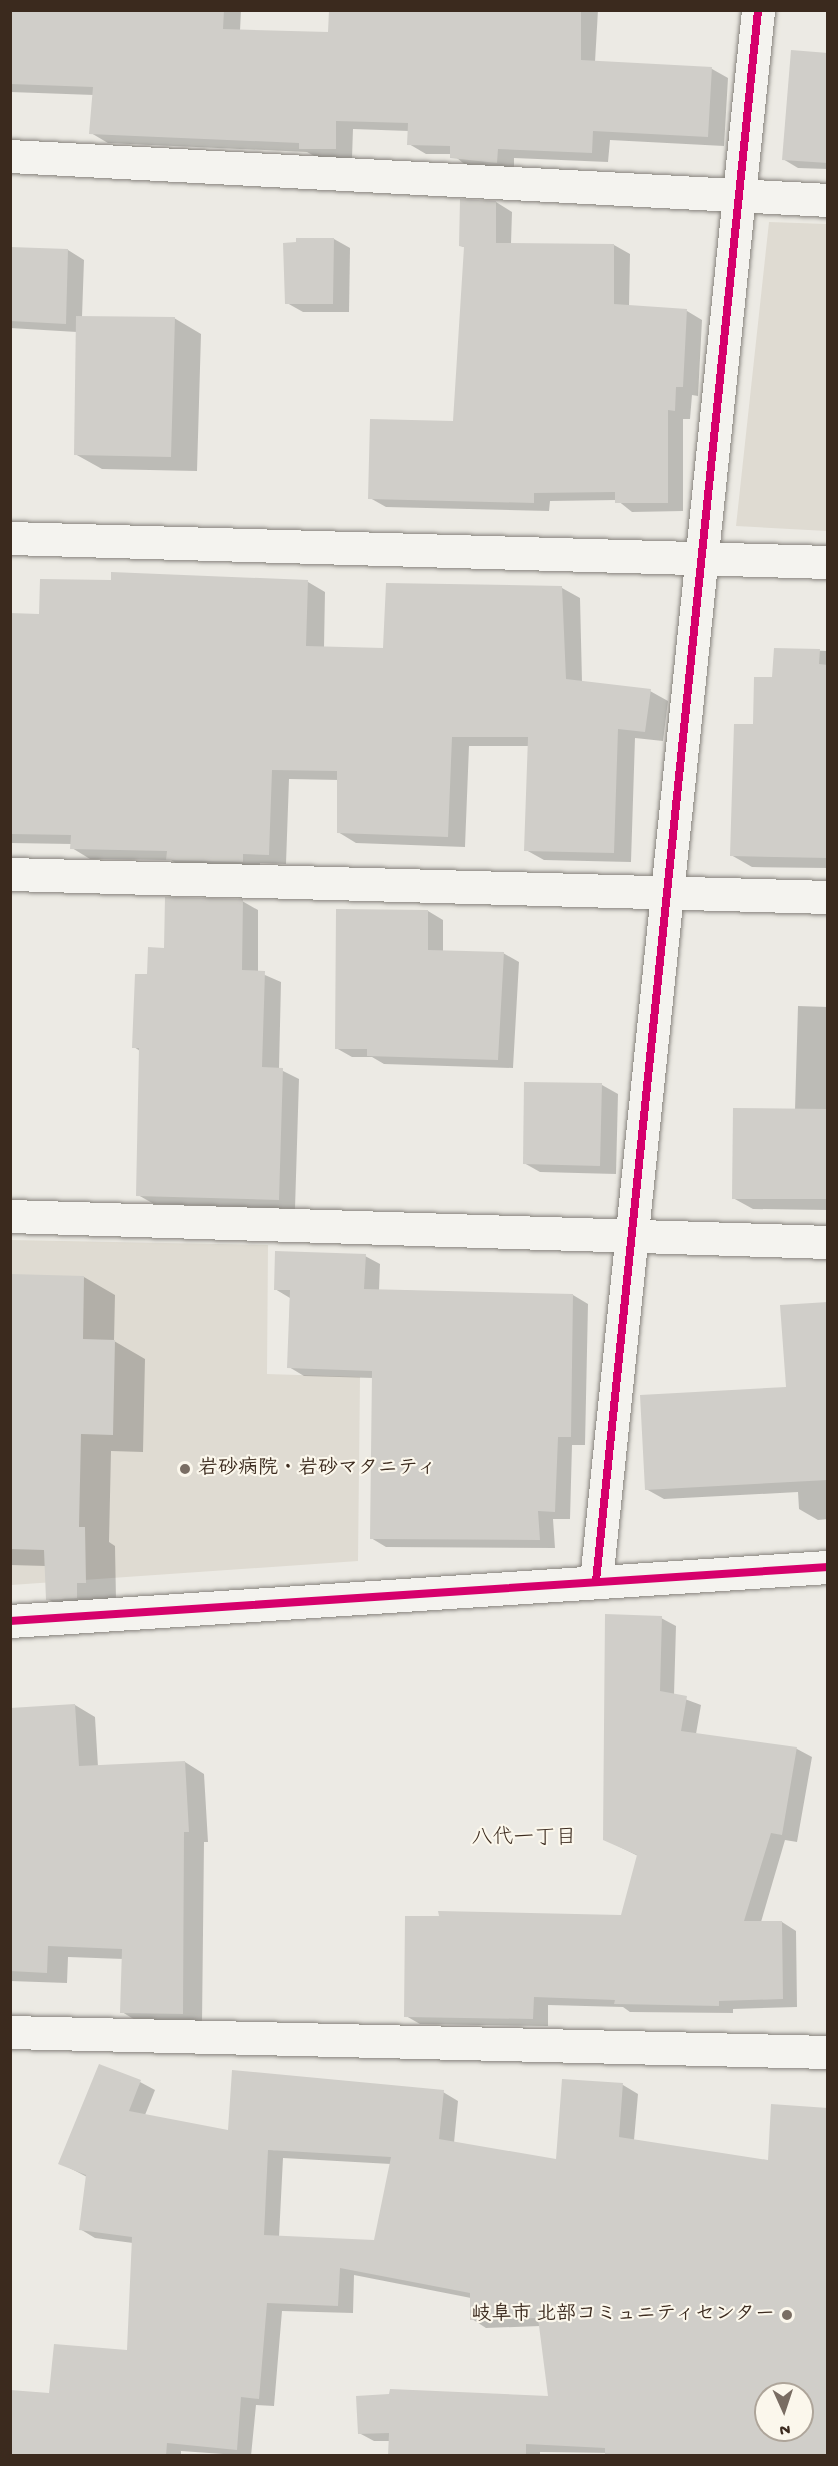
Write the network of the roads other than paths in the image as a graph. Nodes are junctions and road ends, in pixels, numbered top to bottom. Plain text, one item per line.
1 (758, 10) edge
2 (10, 156) edge
3 (739, 195) junction
4 (828, 200) edge
5 (10, 538) edge
6 (702, 558) junction
7 (828, 562) edge
8 (10, 874) edge
9 (667, 893) junction
10 (828, 897) edge
11 (10, 1216) edge
12 (632, 1235) junction
13 (828, 1242) edge
14 (828, 1566) edge
15 (596, 1581) junction
16 (10, 1621) edge
17 (10, 2032) edge
18 (828, 2052) edge

1 - 3 street
2 - 3 street
3 - 4 street
3 - 6 street
5 - 6 street
6 - 7 street
6 - 9 street
8 - 9 street
9 - 10 street
9 - 12 street
11 - 12 street
12 - 13 street
12 - 15 street
14 - 15 street
15 - 16 street
17 - 18 street

